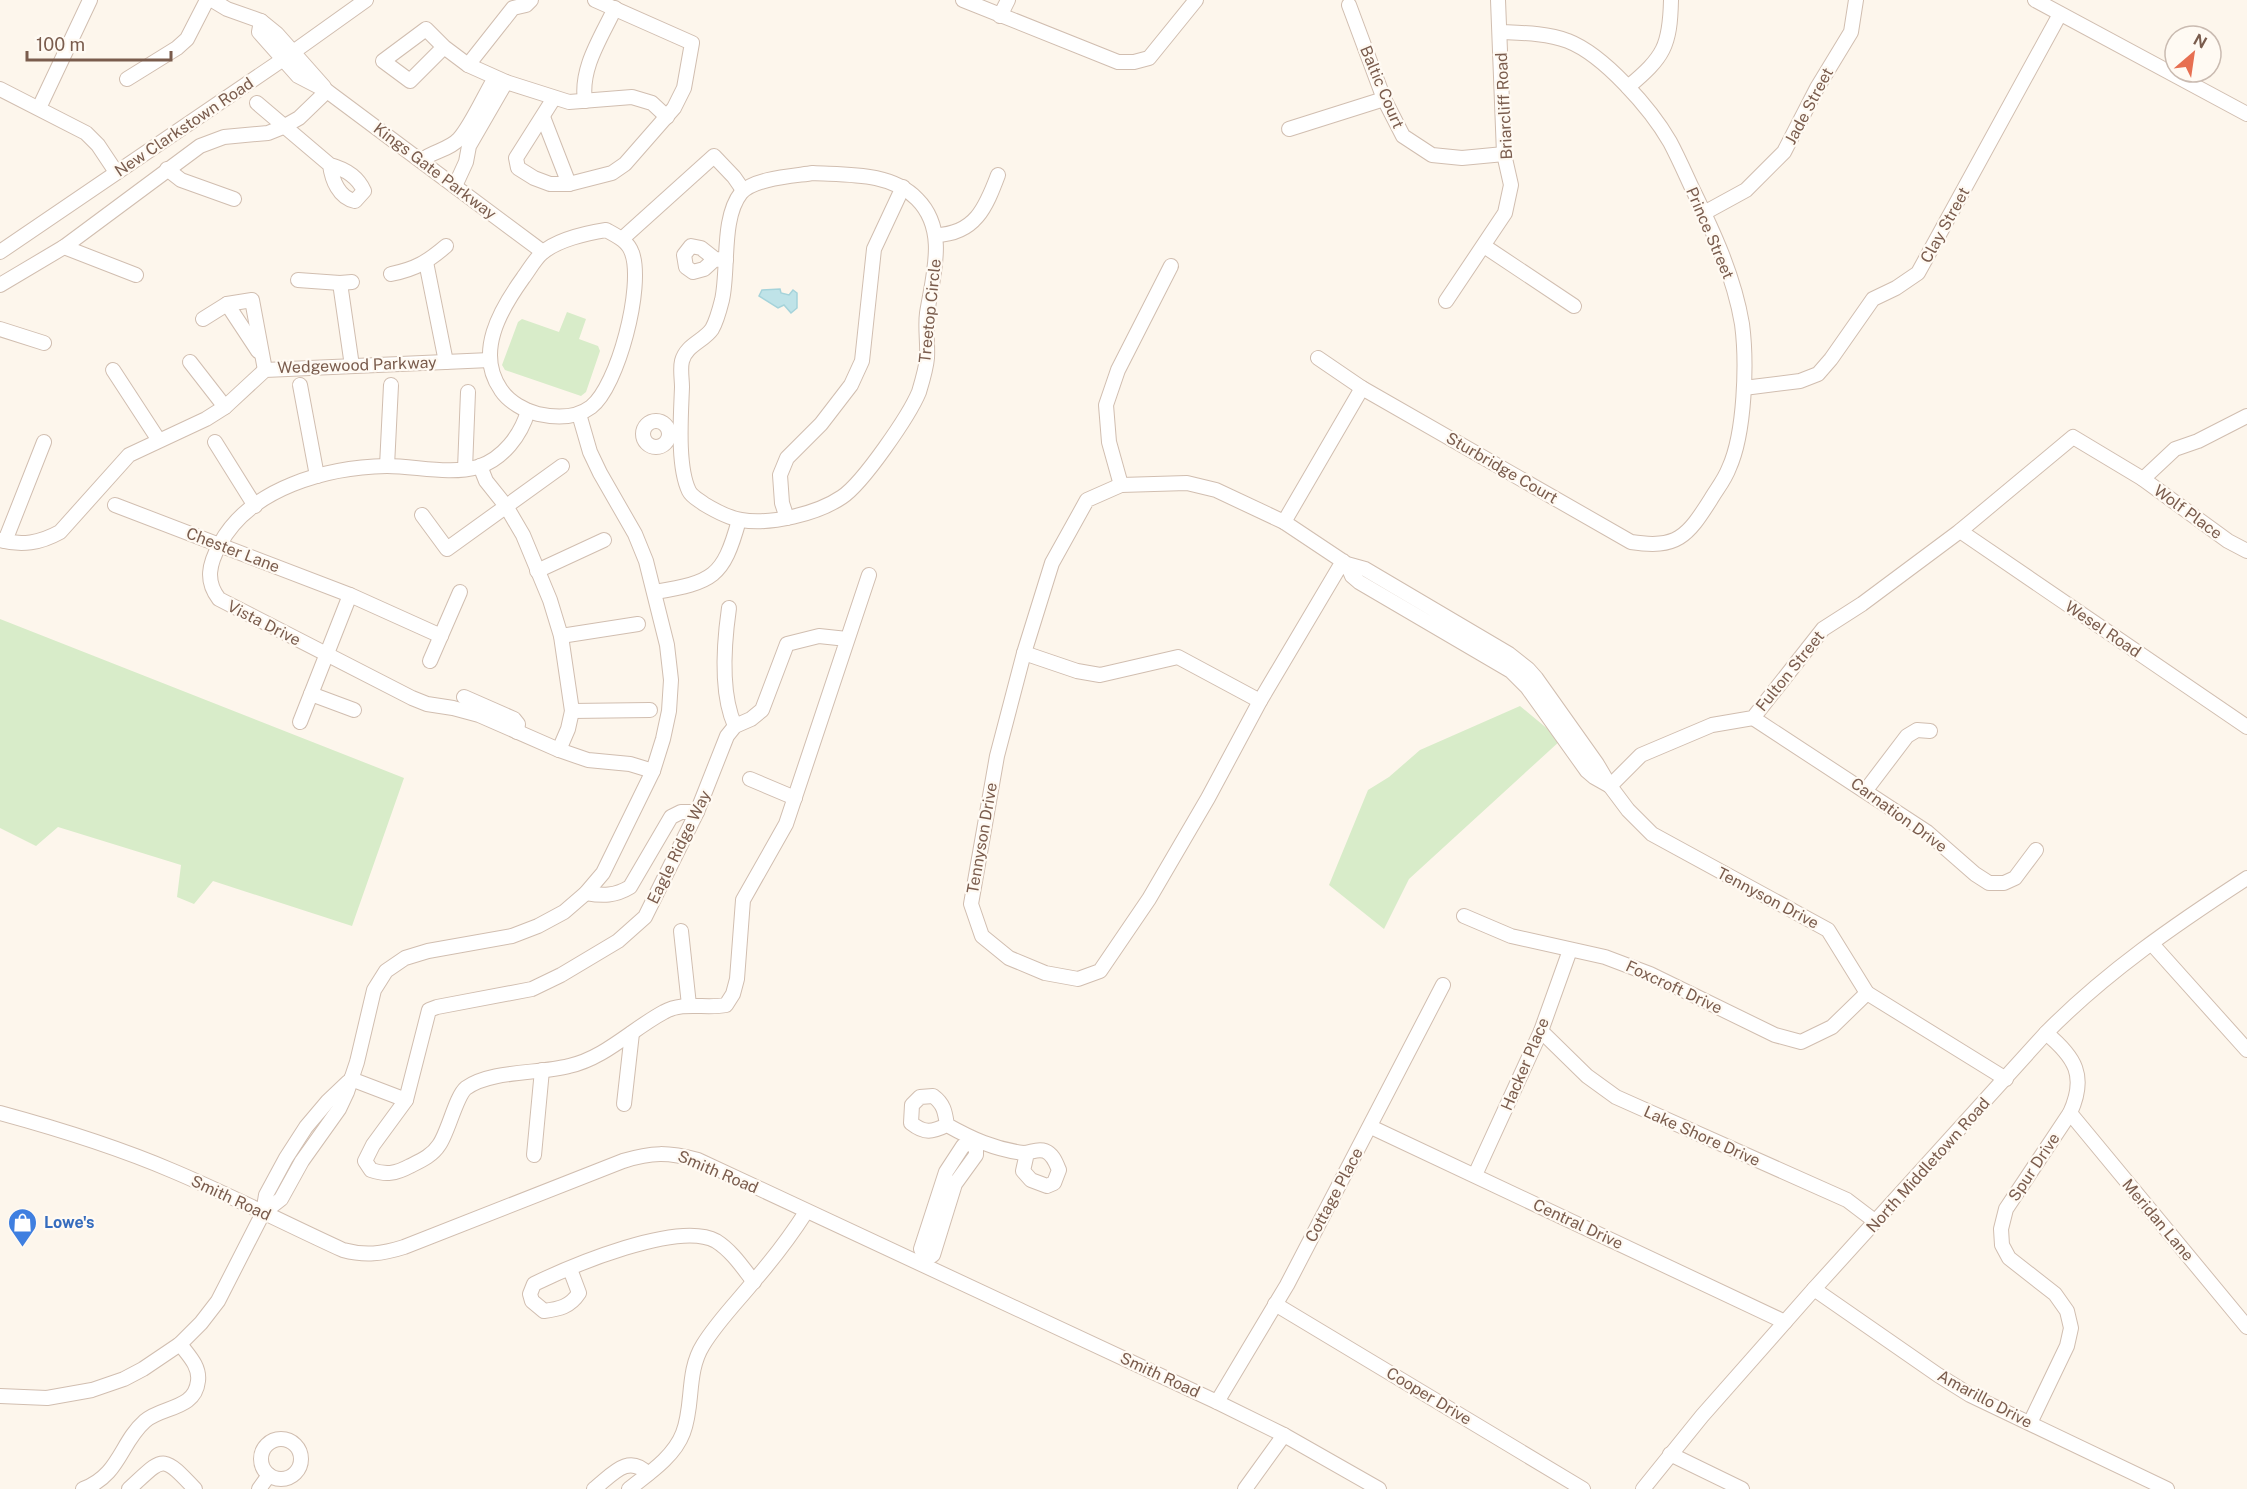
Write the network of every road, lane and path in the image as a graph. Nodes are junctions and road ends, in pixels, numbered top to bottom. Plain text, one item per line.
1 (90, 0) edge
2 (207, 0) edge
3 (212, 0) edge
4 (366, 0) edge
5 (531, 0) edge
6 (595, 0) edge
7 (963, 0) edge
8 (1008, 0) edge
9 (1196, 0) edge
10 (1498, 0) edge
11 (1671, 0) edge
12 (1856, 0) edge
13 (2035, 0) edge
14 (509, 4) edge
15 (1349, 5) dead end
16 (615, 9) junction
17 (2060, 14) junction
18 (1000, 16) junction
19 (1500, 32) junction
20 (444, 47) dead end
21 (288, 56) junction
22 (468, 65) junction
23 (127, 80) dead end
24 (501, 80) junction
25 (1629, 87) junction
26 (0, 88) edge
27 (327, 91) junction
28 (554, 98) junction
29 (1384, 99) junction
30 (585, 101) junction
31 (257, 103) dead end
32 (39, 108) junction
33 (2247, 114) edge
34 (543, 117) junction
35 (667, 117) junction
36 (283, 127) junction
37 (1289, 129) dead end
38 (1504, 154) junction
39 (422, 160) junction
40 (330, 165) dead end
41 (167, 170) junction
42 (116, 172) junction
43 (998, 175) dead end
44 (569, 184) junction
45 (455, 186) junction
46 (903, 187) junction
47 (743, 190) junction
48 (234, 198) dead end
49 (1704, 213) junction
50 (936, 236) junction
51 (623, 238) junction
52 (446, 246) dead end
53 (1484, 246) junction
54 (64, 247) junction
55 (0, 252) edge
56 (543, 252) junction
57 (426, 262) junction
58 (1171, 266) dead end
59 (391, 274) dead end
60 (136, 275) dead end
61 (298, 280) dead end
62 (0, 285) edge
63 (1446, 301) dead end
64 (227, 304) junction
65 (1574, 306) dead end
66 (203, 319) dead end
67 (0, 329) edge
68 (44, 343) dead end
69 (1318, 358) dead end
70 (490, 360) junction
71 (190, 362) dead end
72 (446, 362) junction
73 (264, 364) junction
74 (352, 366) junction
75 (114, 370) dead end
76 (391, 385) dead end
77 (300, 386) dead end
78 (1362, 388) junction
79 (1744, 388) junction
80 (468, 392) dead end
81 (225, 407) junction
82 (528, 411) junction
83 (579, 414) junction
84 (2247, 416) edge
85 (158, 440) junction
86 (44, 442) dead end
87 (215, 442) dead end
88 (387, 466) junction
89 (480, 466) junction
90 (562, 466) dead end
91 (465, 469) junction
92 (317, 476) junction
93 (2143, 479) junction
94 (1121, 485) junction
95 (115, 505) dead end
96 (255, 506) junction
97 (506, 506) junction
98 (422, 515) dead end
99 (787, 518) junction
100 (739, 520) junction
101 (1284, 522) junction
102 (1693, 528) joint
103 (1960, 531) junction
104 (604, 540) dead end
105 (1, 541) edge
106 (219, 545) junction
107 (2247, 551) edge
108 (1345, 563) junction
109 (537, 571) junction
110 (869, 575) dead end
111 (460, 592) dead end
112 (655, 592) junction
113 (350, 595) junction
114 (729, 608) dead end
115 (638, 624) dead end
116 (441, 636) junction
117 (561, 636) junction
118 (847, 639) junction
119 (1024, 652) junction
120 (325, 655) junction
121 (430, 661) dead end
122 (311, 694) junction
123 (464, 697) dead end
124 (1260, 701) junction
125 (354, 710) dead end
126 (650, 710) dead end
127 (572, 711) junction
128 (1753, 718) junction
129 (300, 722) dead end
130 (735, 726) junction
131 (2247, 727) edge
132 (1930, 731) dead end
133 (517, 732) junction
134 (559, 750) junction
135 (653, 771) junction
136 (750, 778) dead end
137 (1610, 786) junction
138 (1866, 790) junction
139 (795, 798) junction
140 (697, 812) junction
141 (2036, 850) dead end
142 (2247, 878) edge
143 (586, 893) junction
144 (1464, 916) dead end
145 (681, 930) dead end
146 (2152, 944) junction
147 (1570, 950) junction
148 (1443, 985) dead end
149 (1867, 993) junction
150 (689, 1005) junction
151 (1541, 1031) junction
152 (632, 1033) junction
153 (2046, 1033) junction
154 (2247, 1050) edge
155 (542, 1070) junction
156 (351, 1079) junction
157 (2006, 1079) junction
158 (405, 1100) junction
159 (624, 1104) dead end
160 (0, 1113) edge
161 (2070, 1113) junction
162 (947, 1125) dead end
163 (1371, 1127) junction
164 (976, 1142) junction
165 (1027, 1153) dead end
166 (534, 1155) dead end
167 (1475, 1175) junction
168 (806, 1212) junction
169 (263, 1213) junction
170 (1876, 1222) junction
171 (924, 1262) junction
172 (570, 1269) dead end
173 (754, 1282) junction
174 (1814, 1289) junction
175 (1275, 1304) junction
176 (1785, 1322) junction
177 (2247, 1327) edge
178 (180, 1344) junction
179 (0, 1396) edge
180 (1217, 1402) junction
181 (2030, 1423) junction
182 (1284, 1435) junction
183 (1670, 1454) junction
184 (648, 1474) junction
185 (269, 1475) dead end
186 (107, 1484) edge
187 (84, 1489) edge
188 (129, 1489) edge
189 (195, 1489) edge
190 (259, 1489) edge
191 (594, 1489) edge
192 (629, 1489) edge
193 (1245, 1489) edge
194 (1378, 1489) edge
195 (1583, 1489) edge
196 (1643, 1489) edge
197 (1742, 1489) edge
198 (2167, 1489) edge

1 - 32 street
2 - 23 street
3 - 21 street, Kings Gate Parkway
4 - 21 street, New Clarkstown Road
5 - 14 street
6 - 16 street
7 - 18 street
8 - 18 street
9 - 18 street
10 - 19 street, Briarcliff Road
11 - 25 street
12 - 49 street, Jade Street
13 - 17 street
14 - 22 street
15 - 29 street, Baltic Court
16 - 30 street
16 - 35 street
17 - 33 street
17 - 79 street, Clay Street
19 - 25 street, Prince Street
19 - 38 street, Briarcliff Road
20 - 22 street
21 - 27 street, Kings Gate Parkway
21 - 42 street, New Clarkstown Road
22 - 24 street
24 - 28 street
24 - 39 street
24 - 45 street
25 - 49 street, Prince Street
26 - 32 street
27 - 36 street
27 - 39 street, Kings Gate Parkway
28 - 30 street
28 - 34 street
29 - 37 street
29 - 38 street, Baltic Court
30 - 35 street
31 - 36 street
32 - 42 street
34 - 44 street
34 - 44 street
35 - 44 street
36 - 40 street
36 - 41 street
38 - 53 street, Briarcliff Road
39 - 45 street, Kings Gate Parkway
41 - 48 street
41 - 54 street
42 - 55 street, New Clarkstown Road
43 - 50 street
45 - 56 street, Kings Gate Parkway
46 - 47 street, Treetop Circle
46 - 50 street, Treetop Circle
46 - 99 street
47 - 51 street
47 - 100 street, Treetop Circle
49 - 79 street, Prince Street
50 - 99 street, Treetop Circle
51 - 56 street
51 - 83 street
52 - 57 street
53 - 63 street, Briarcliff Road
53 - 65 street
54 - 60 street
54 - 62 street
56 - 70 street
57 - 59 street
57 - 72 street
58 - 94 street
61 - 74 street
64 - 66 street
64 - 73 street
64 - 73 street
67 - 68 street
69 - 78 street, Sturbridge Court
70 - 72 street, Wedgewood Parkway
70 - 82 street
71 - 81 street
72 - 74 street, Wedgewood Parkway
73 - 74 street, Wedgewood Parkway
73 - 81 street, Wedgewood Parkway
75 - 85 street
76 - 88 street
77 - 92 street
78 - 101 street
78 - 102 street, Sturbridge Court
79 - 102 street, Prince Street
80 - 91 street
81 - 85 street, Wedgewood Parkway
82 - 83 street
82 - 89 street, Vista Drive
83 - 112 street
84 - 93 street, Wolf Place
85 - 105 street, Wedgewood Parkway
86 - 105 street
87 - 96 street
88 - 91 street, Vista Drive
88 - 92 street, Vista Drive
89 - 91 street, Vista Drive
89 - 97 street
90 - 97 street
92 - 96 street, Vista Drive
93 - 103 street, Fulton Street
93 - 107 street, Wolf Place
94 - 101 street, Tennyson Drive
94 - 119 street, Tennyson Drive
95 - 106 street, Chester Lane
96 - 106 street, Vista Drive
97 - 98 street
97 - 109 street
99 - 100 street, Treetop Circle
100 - 112 street
101 - 108 street, Tennyson Drive
103 - 128 street, Fulton Street
103 - 131 street, Wesel Road
104 - 109 street
106 - 113 street, Chester Lane
106 - 120 street, Vista Drive
108 - 124 street, Tennyson Drive
108 - 137 street, Tennyson Drive
109 - 117 street
110 - 118 street, Eagle Ridge Way
111 - 116 street
112 - 135 street
113 - 116 street, Chester Lane
113 - 120 street
114 - 130 street
115 - 117 street
116 - 121 street
117 - 127 street
118 - 130 street
118 - 139 street, Eagle Ridge Way
119 - 124 street
119 - 124 street, Tennyson Drive
120 - 122 street
120 - 133 street, Vista Drive
122 - 125 street
122 - 129 street
123 - 133 street
126 - 127 street
127 - 134 street
128 - 137 street, Fulton Street
128 - 138 street, Carnation Drive
130 - 140 street, Eagle Ridge Way
132 - 138 street
133 - 134 street, Vista Drive
134 - 135 street, Vista Drive
135 - 143 street
136 - 139 street
137 - 149 street, Tennyson Drive
138 - 141 street, Carnation Drive
139 - 150 street, Eagle Ridge Way
140 - 143 street
140 - 158 street, Eagle Ridge Way
142 - 146 street, North Middletown Road
143 - 156 street
144 - 147 street, Foxcroft Drive
145 - 150 street
146 - 153 street, North Middletown Road
146 - 154 street
147 - 149 street, Foxcroft Drive
147 - 151 street, Hacker Place
148 - 163 street, Cottage Place
149 - 157 street, Tennyson Drive
150 - 152 street, Eagle Ridge Way
151 - 167 street, Hacker Place
151 - 170 street, Lake Shore Drive
152 - 155 street, Eagle Ridge Way
152 - 159 street
153 - 157 street, North Middletown Road
153 - 161 street, Spur Drive
155 - 158 street, Eagle Ridge Way
155 - 166 street
156 - 158 street
156 - 169 street
157 - 170 street, North Middletown Road
160 - 169 street, Smith Road
161 - 177 street, Meridan Lane
161 - 181 street, Spur Drive
162 - 164 street
163 - 167 street, Central Drive
163 - 175 street, Cottage Place
164 - 165 street
164 - 171 street
167 - 176 street, Central Drive
168 - 169 street, Smith Road
168 - 171 street, Smith Road
168 - 173 street
169 - 178 street
170 - 174 street, North Middletown Road
171 - 180 street, Smith Road
172 - 173 street
173 - 184 street
174 - 176 street, North Middletown Road
174 - 181 street, Amarillo Drive
175 - 180 street, Cottage Place
175 - 195 street, Cooper Drive
176 - 183 street, North Middletown Road
178 - 179 street
178 - 186 street
180 - 182 street, Smith Road
181 - 198 street, Amarillo Drive
182 - 193 street
182 - 194 street, Smith Road
183 - 196 street, North Middletown Road
183 - 197 street
184 - 191 street
184 - 192 street
185 - 190 street
186 - 187 street
188 - 189 street

